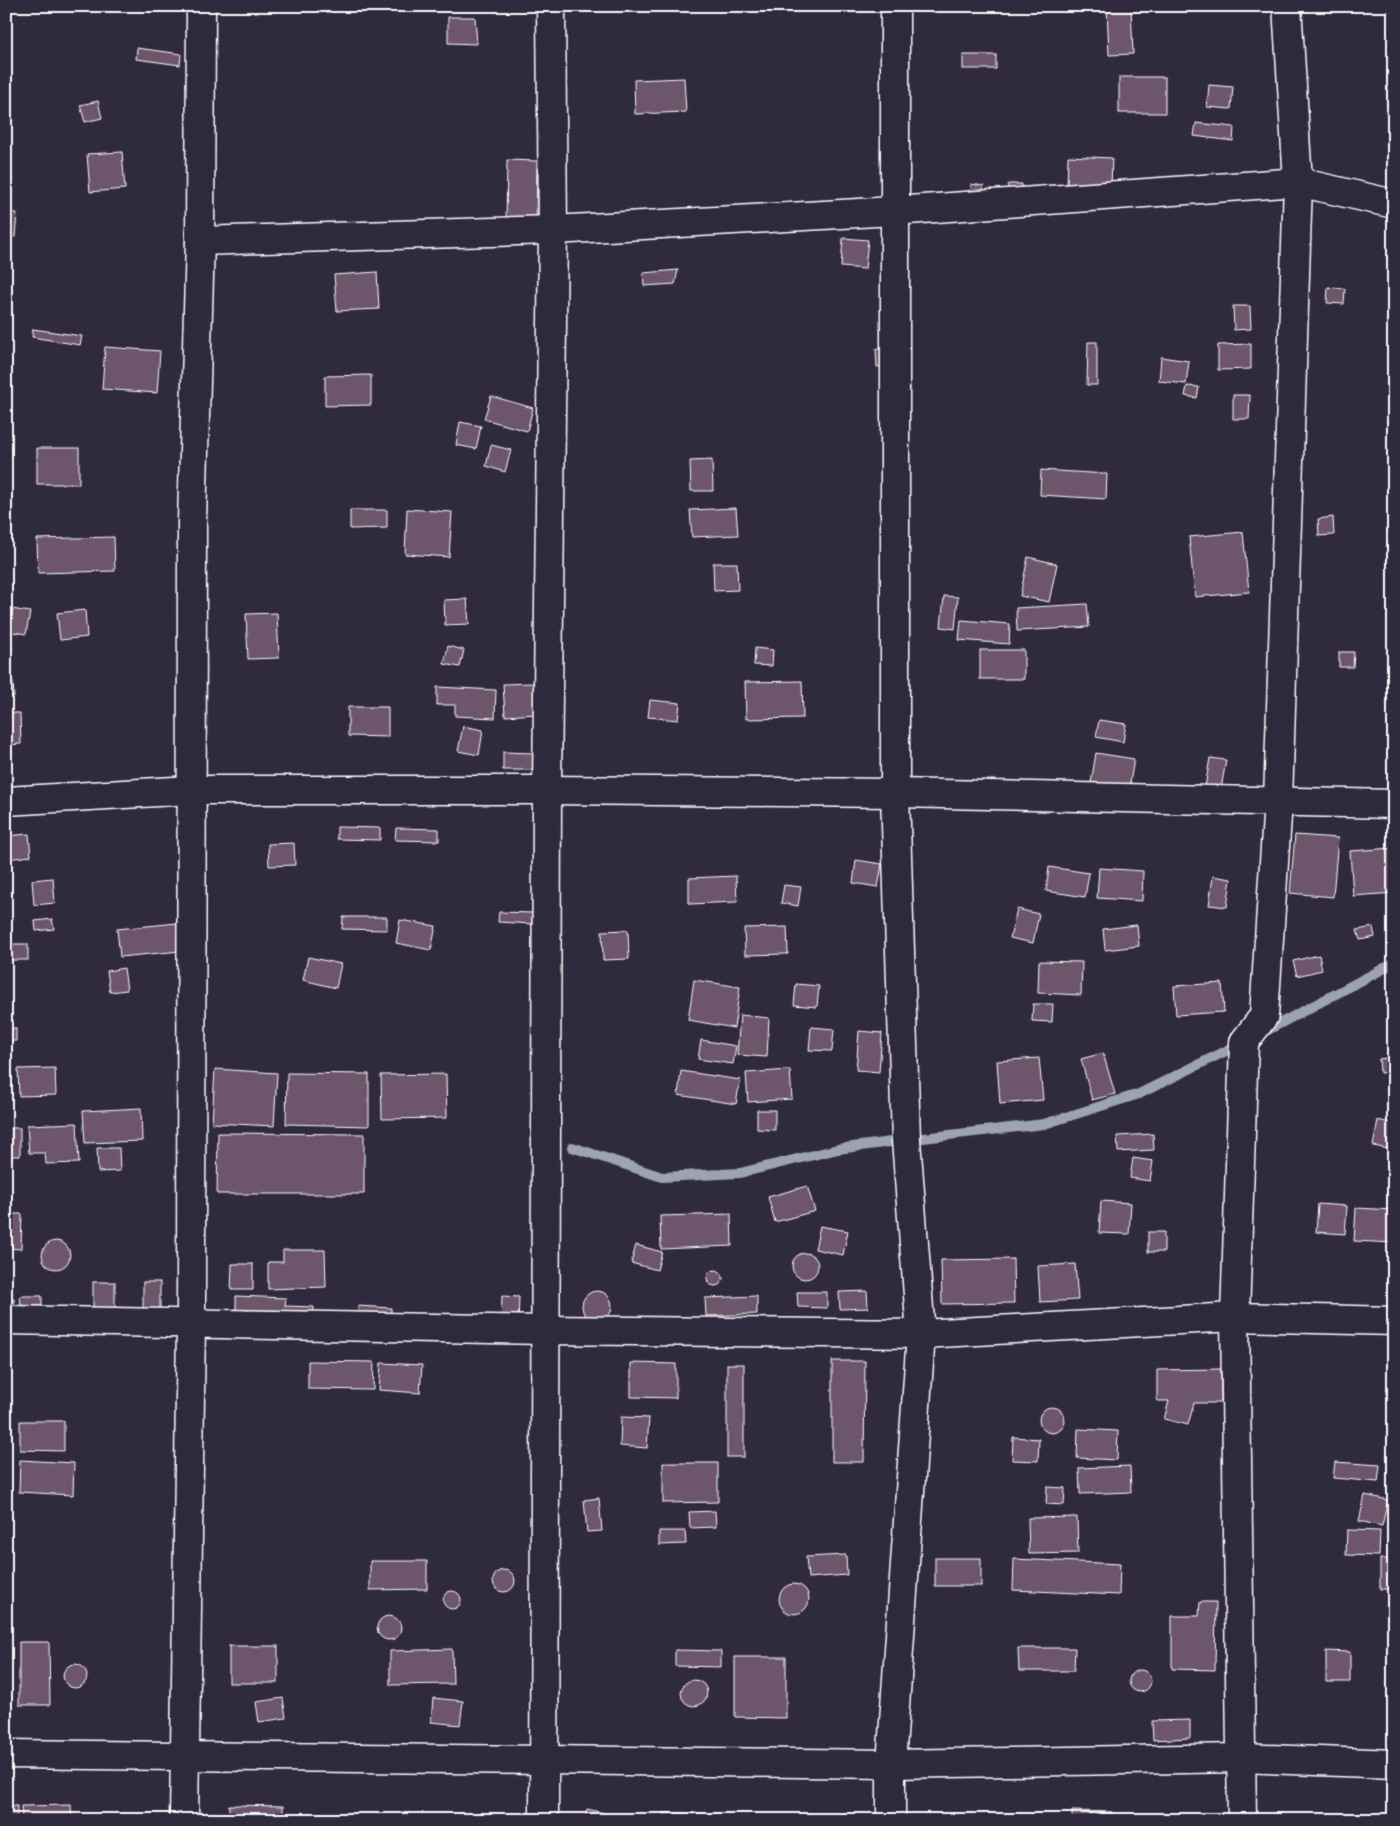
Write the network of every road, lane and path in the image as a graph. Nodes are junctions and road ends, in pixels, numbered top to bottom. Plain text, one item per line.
1 (201, 6) edge
2 (551, 6) edge
3 (896, 6) edge
4 (1287, 6) edge
5 (1298, 182) junction
6 (1394, 204) edge
7 (894, 211) junction
8 (553, 230) junction
9 (200, 241) junction
10 (191, 790) junction
11 (547, 790) junction
12 (895, 793) junction
13 (6, 801) edge
14 (1278, 801) junction
15 (1394, 804) edge
16 (1234, 1317) junction
17 (6, 1320) edge
18 (1394, 1321) edge
19 (191, 1324) junction
20 (546, 1330) junction
21 (921, 1334) junction
22 (6, 1754) edge
23 (185, 1756) junction
24 (1242, 1758) junction
25 (544, 1760) junction
26 (891, 1764) junction
27 (1394, 1764) edge
28 (184, 1820) edge
29 (544, 1820) edge
30 (891, 1820) edge
31 (1242, 1820) edge

1 - 9 street
2 - 8 street
3 - 7 street
4 - 5 street
5 - 6 street
5 - 7 street
5 - 14 street
7 - 8 street
7 - 12 street
8 - 9 street
8 - 11 street
9 - 10 street
10 - 11 street
10 - 13 street
10 - 19 street
11 - 12 street
11 - 20 street
12 - 14 street
12 - 21 street
14 - 15 street
14 - 16 street
16 - 18 street
16 - 21 street
16 - 24 street
17 - 19 street
19 - 20 street
19 - 23 street
20 - 21 street
20 - 25 street
21 - 26 street
22 - 23 street
23 - 25 street
23 - 28 street
24 - 26 street
24 - 27 street
24 - 31 street
25 - 26 street
25 - 29 street
26 - 30 street

